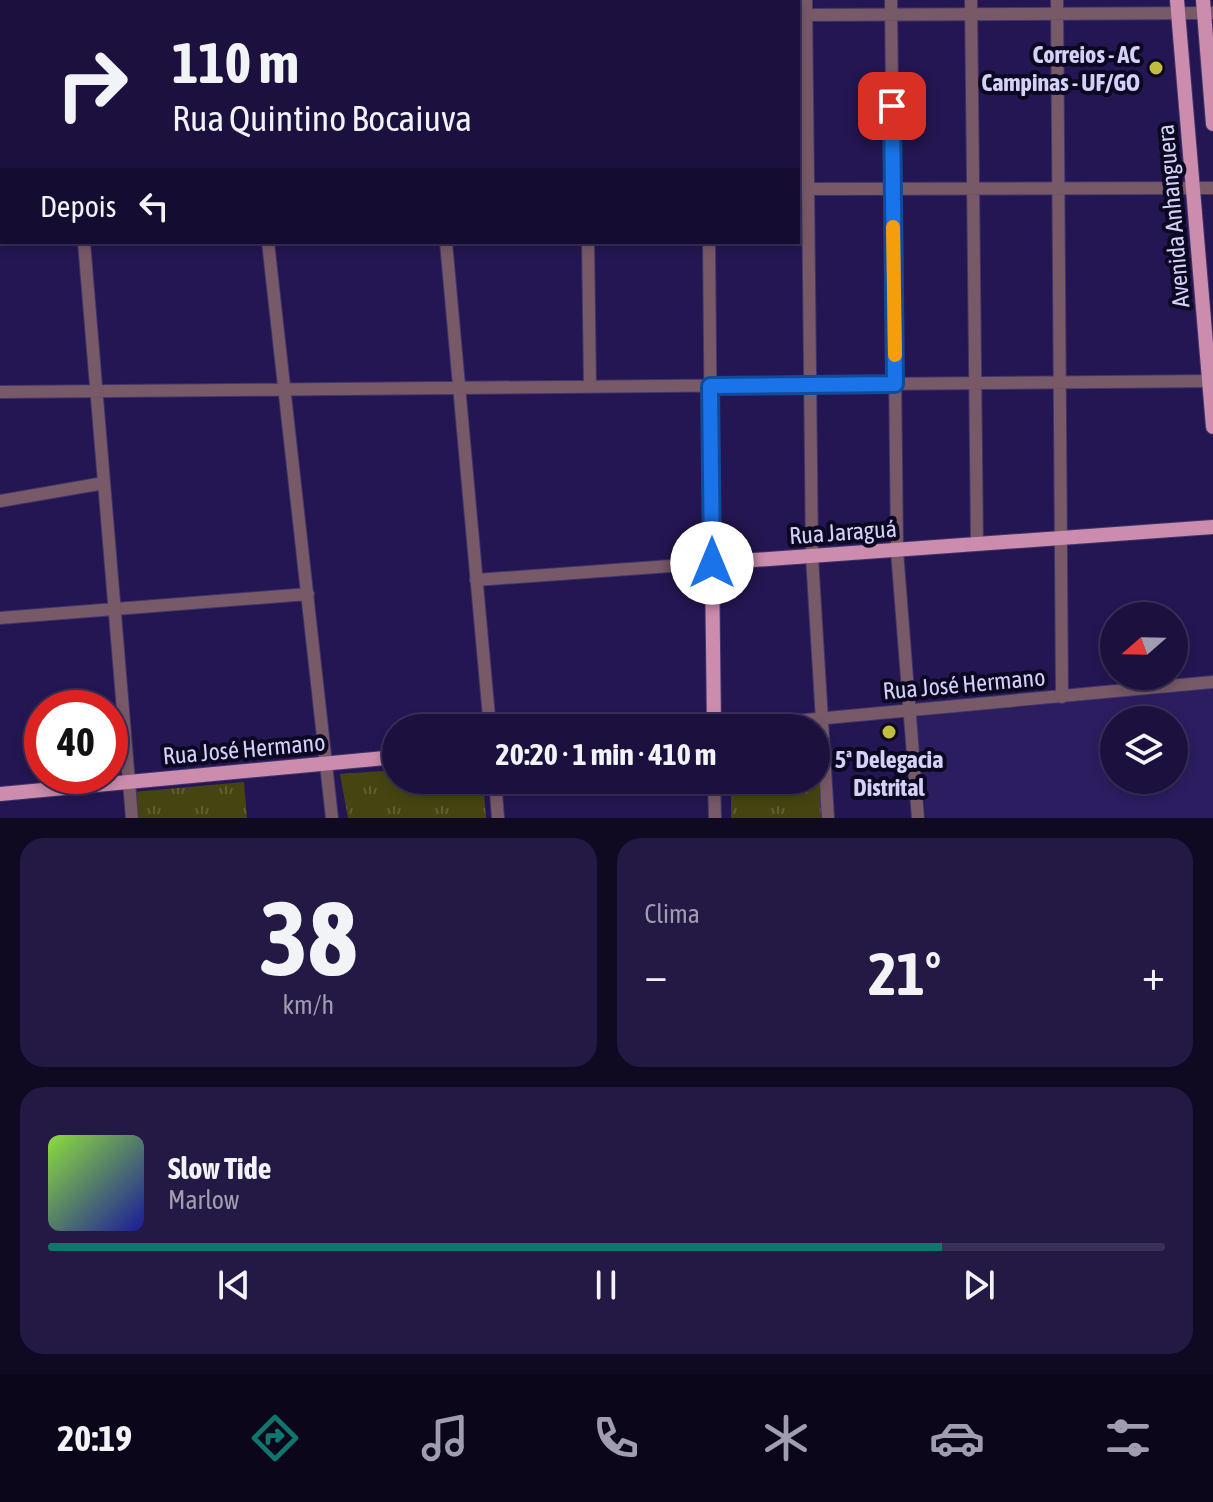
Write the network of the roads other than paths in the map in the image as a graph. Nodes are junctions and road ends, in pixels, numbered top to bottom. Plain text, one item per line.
1 (806, 0) edge
2 (891, 0) edge
3 (1057, 0) edge
4 (971, 7) edge
5 (1178, 7) edge
6 (1207, 9) edge
7 (1057, 14) junction
8 (802, 15) edge
9 (891, 15) junction
10 (1213, 124) edge
11 (974, 188) junction
12 (1057, 188) junction
13 (1213, 188) edge
14 (803, 189) edge
15 (893, 189) junction
16 (1193, 189) junction
17 (84, 244) edge
18 (268, 244) edge
19 (446, 244) edge
20 (588, 244) edge
21 (709, 244) edge
22 (1058, 381) junction
23 (1211, 381) edge
24 (975, 383) junction
25 (895, 384) junction
26 (810, 385) junction
27 (710, 386) junction
28 (590, 387) junction
29 (286, 389) junction
30 (459, 389) junction
31 (97, 391) junction
32 (0, 392) edge
33 (1213, 427) edge
34 (104, 483) junction
35 (0, 501) edge
36 (1213, 527) edge
37 (1059, 538) junction
38 (977, 543) junction
39 (897, 551) junction
40 (812, 557) junction
41 (712, 563) junction
42 (476, 580) junction
43 (308, 594) junction
44 (115, 609) junction
45 (0, 618) edge
46 (1213, 682) edge
47 (1062, 697) junction
48 (910, 711) junction
49 (489, 714) edge
50 (716, 714) edge
51 (822, 714) edge
52 (830, 718) edge
53 (382, 758) edge
54 (326, 764) junction
55 (129, 782) junction
56 (0, 794) edge
57 (496, 794) edge
58 (714, 794) edge
59 (827, 794) edge
60 (132, 818) edge
61 (332, 818) edge
62 (498, 818) edge
63 (715, 818) edge
64 (828, 818) edge
65 (918, 818) edge

1 - 8 street
2 - 9 street
3 - 7 street
4 - 7 street
4 - 9 street
4 - 11 street
5 - 6 street
5 - 7 street
5 - 16 main road, Avenida Anhanguera
6 - 10 main road, Avenida Anhanguera
7 - 12 street
8 - 9 street
8 - 14 street
9 - 15 street
11 - 12 street
11 - 15 street
11 - 24 street
12 - 16 street
12 - 22 street
13 - 16 street
14 - 15 street
14 - 26 street
15 - 25 street
16 - 23 main road, Avenida Anhanguera
17 - 31 street
18 - 29 street
19 - 30 street
20 - 28 street
21 - 27 street
22 - 23 street
22 - 24 street
22 - 37 street
23 - 33 main road, Avenida Anhanguera
24 - 25 street
24 - 38 street
25 - 26 street
25 - 39 street
26 - 27 street
26 - 40 street
27 - 28 street
27 - 41 street
28 - 30 street
29 - 30 street
29 - 31 street
29 - 43 street
30 - 42 street
31 - 32 street
31 - 34 street
34 - 35 street
34 - 44 street
36 - 37 main road, Rua Jaraguá
37 - 38 main road, Rua Jaraguá
37 - 47 street
38 - 39 main road, Rua Jaraguá
39 - 40 main road, Rua Jaraguá
39 - 48 street
40 - 41 main road, Rua Jaraguá
40 - 51 street
41 - 42 street, Rua Jaraguá
41 - 50 main road
42 - 49 street
43 - 44 street
43 - 54 street
44 - 45 street
44 - 55 street
46 - 47 street, Rua José Hermano
47 - 48 street, Rua José Hermano
48 - 52 street, Rua José Hermano
48 - 65 street
53 - 54 main road, Rua José Hermano
54 - 55 main road, Rua José Hermano
54 - 61 street
55 - 56 main road, Rua José Hermano
55 - 60 street
57 - 62 street
58 - 63 street
59 - 64 street

